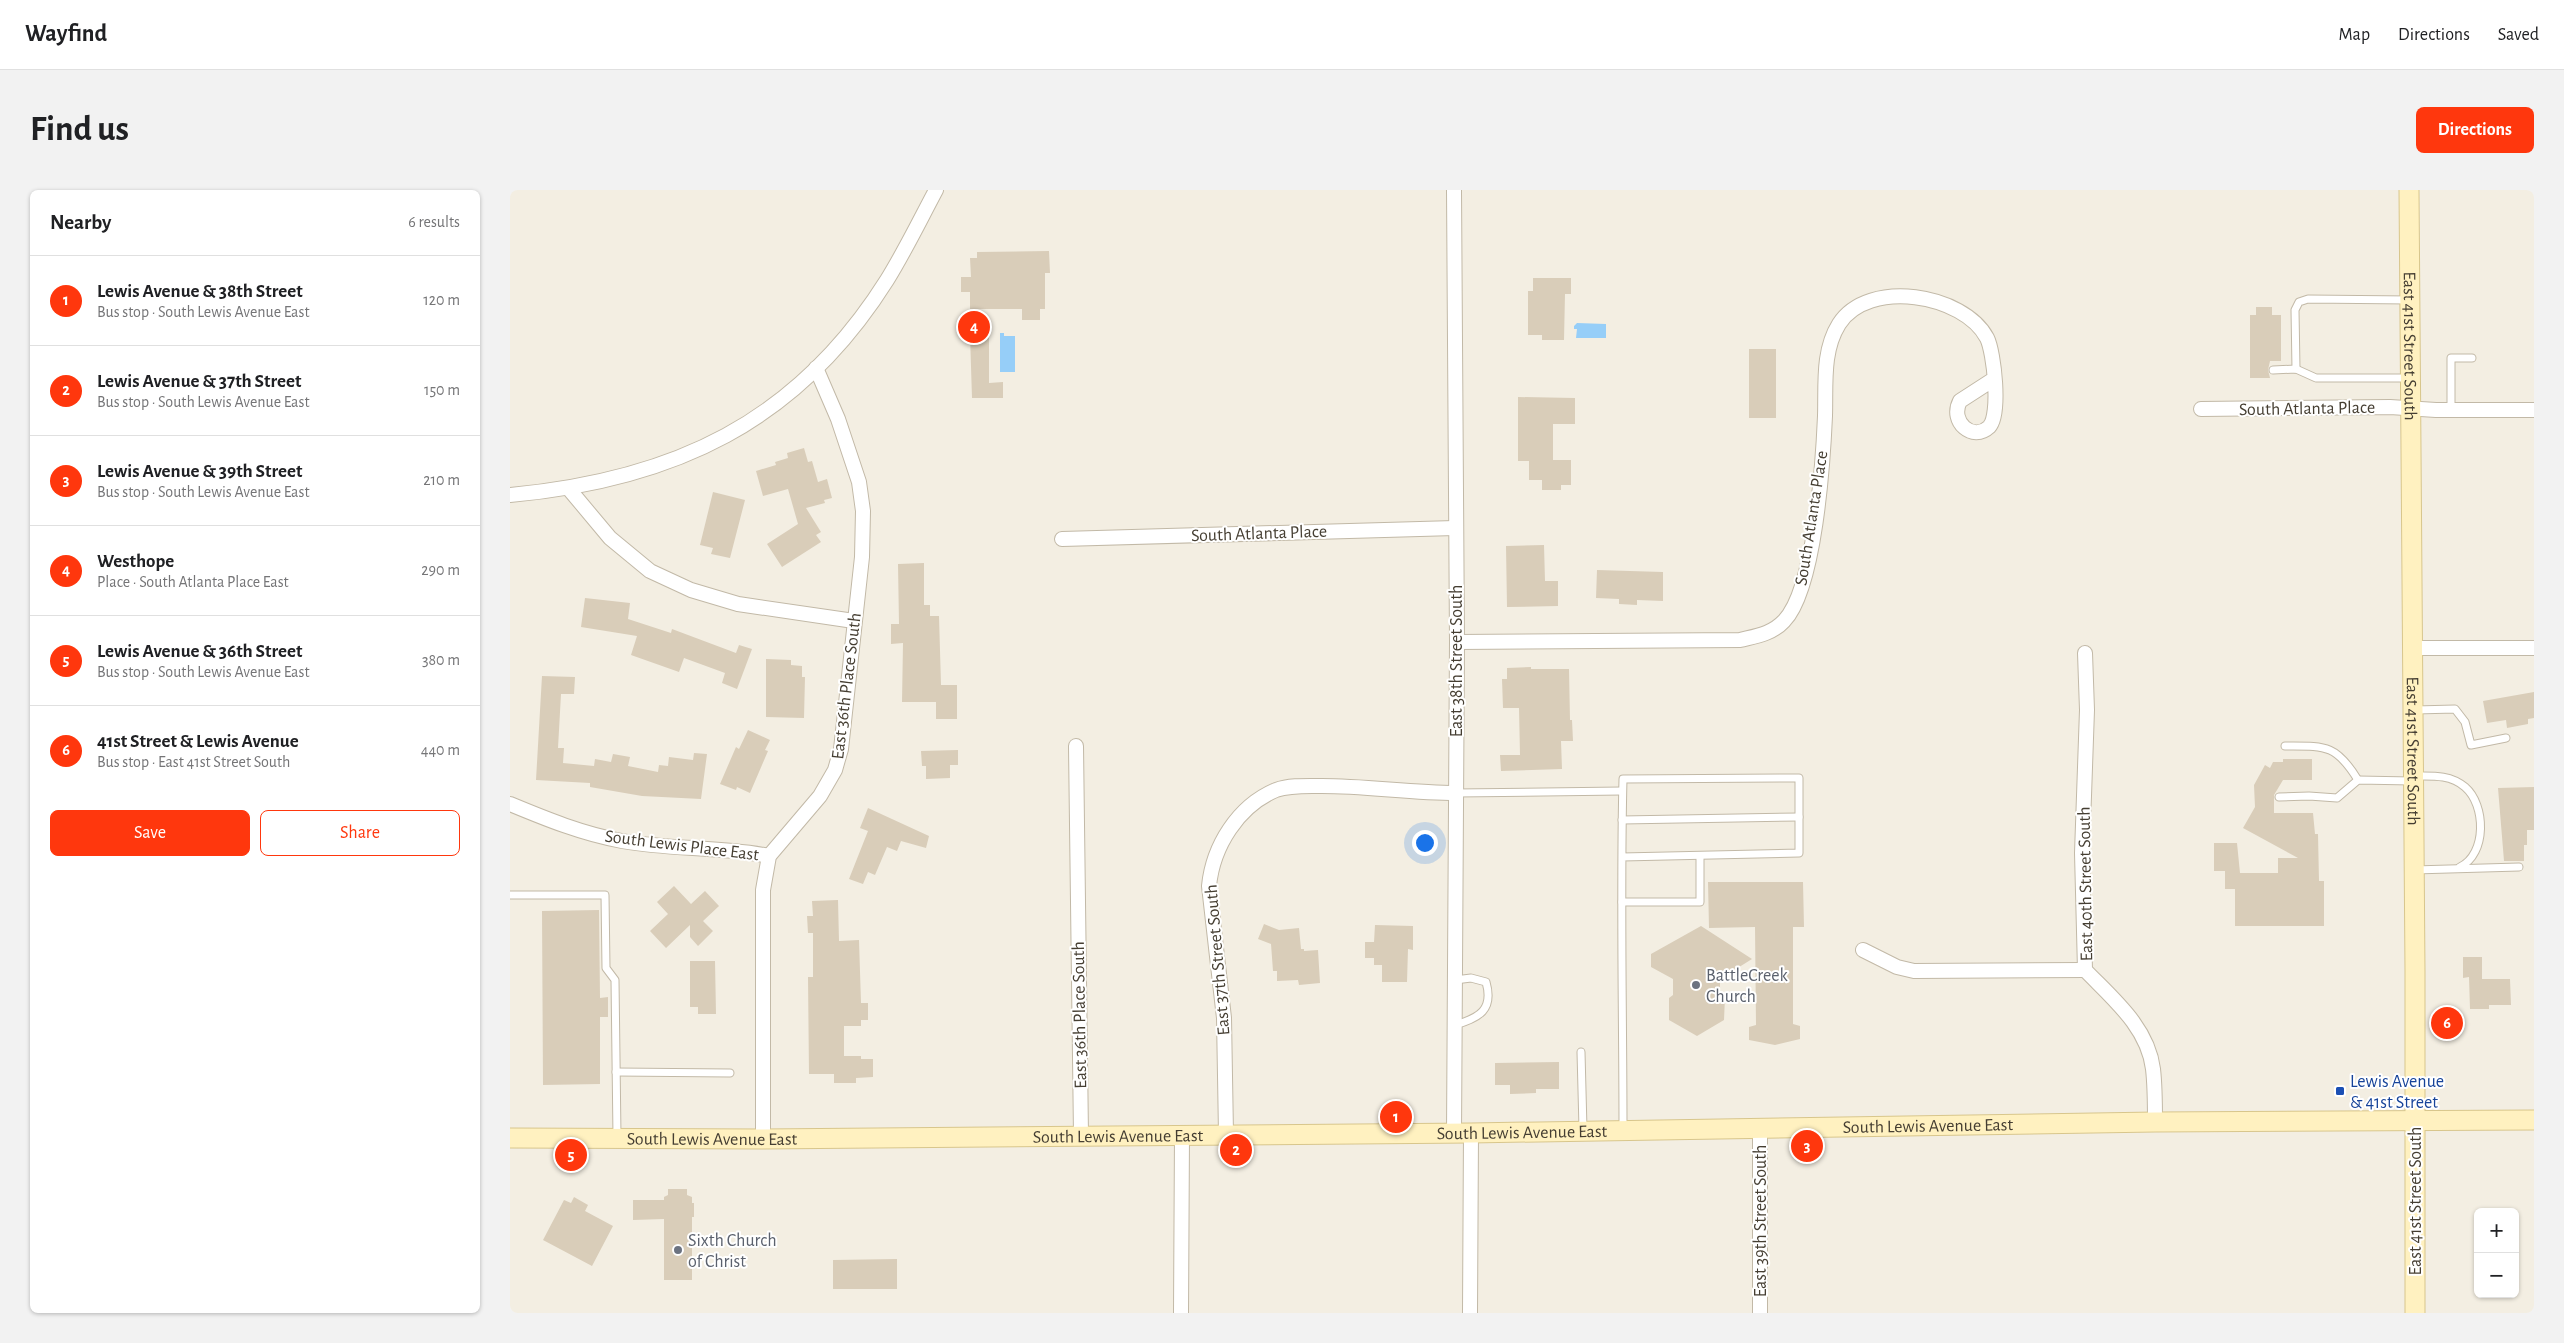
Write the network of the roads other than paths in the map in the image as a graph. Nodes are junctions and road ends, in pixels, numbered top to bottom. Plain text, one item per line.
1 (936, 190) edge
2 (1454, 190) edge
3 (2409, 190) edge
4 (2410, 300) junction
5 (2472, 358) dead end
6 (816, 368) junction
7 (2296, 369) junction
8 (2272, 370) dead end
9 (2410, 378) junction
10 (1994, 379) dead end
11 (2200, 409) dead end
12 (2410, 409) junction
13 (2451, 410) junction
14 (2534, 410) edge
15 (569, 489) junction
16 (510, 495) edge
17 (1455, 528) junction
18 (1062, 539) dead end
19 (854, 621) junction
20 (1457, 642) junction
21 (2411, 648) junction
22 (2534, 648) edge
23 (2085, 653) dead end
24 (2412, 710) junction
25 (2506, 738) dead end
26 (1076, 746) dead end
27 (2285, 746) dead end
28 (2413, 778) junction
29 (2358, 780) junction
30 (1622, 791) junction
31 (1456, 793) junction
32 (2279, 797) dead end
33 (510, 804) edge
34 (1799, 817) junction
35 (1622, 820) junction
36 (769, 856) junction
37 (1700, 856) junction
38 (1622, 857) junction
39 (2460, 867) junction
40 (2519, 867) dead end
41 (2414, 870) junction
42 (510, 895) edge
43 (1622, 902) junction
44 (1863, 950) dead end
45 (2085, 970) junction
46 (1454, 980) junction
47 (1454, 1025) junction
48 (1581, 1052) dead end
49 (616, 1072) junction
50 (730, 1073) dead end
51 (2416, 1120) junction
52 (2534, 1120) edge
53 (2155, 1122) junction
54 (1760, 1129) junction
55 (1623, 1130) junction
56 (1583, 1131) junction
57 (1463, 1133) junction
58 (1226, 1134) junction
59 (1081, 1135) junction
60 (1182, 1135) junction
61 (510, 1138) edge
62 (617, 1138) junction
63 (763, 1139) junction
64 (1181, 1313) edge
65 (1470, 1313) edge
66 (1760, 1313) edge
67 (2415, 1313) edge

1 - 6 street
2 - 17 street, East 38th Street South
3 - 4 main road, East 41st Street South
4 - 7 lane
4 - 9 main road, East 41st Street South
5 - 13 lane
6 - 15 street
6 - 19 street, East 36th Place South
7 - 8 lane
7 - 9 lane
9 - 12 main road, East 41st Street South
10 - 20 street, South Atlanta Place
11 - 12 street, South Atlanta Place
12 - 13 street, South Atlanta Place
12 - 21 main road, East 41st Street South
13 - 14 street, South Atlanta Place
15 - 16 street
15 - 19 street
17 - 18 street, South Atlanta Place
17 - 20 street, East 38th Street South
19 - 36 street, East 36th Place South
20 - 31 street, East 38th Street South
21 - 22 street
21 - 24 main road, East 41st Street South
23 - 45 street, East 40th Street South
24 - 25 lane
24 - 28 main road, East 41st Street South
26 - 59 street, East 36th Place South
27 - 29 lane
28 - 29 lane
28 - 39 lane
28 - 41 main road, East 41st Street South
29 - 32 lane
30 - 31 lane
30 - 34 lane
30 - 35 lane
31 - 46 street, East 38th Street South
31 - 58 street, East 37th Street South
33 - 36 street, South Lewis Place East
34 - 35 lane
34 - 37 lane
35 - 38 lane
36 - 63 street
37 - 38 lane
37 - 43 lane
38 - 43 lane
39 - 40 lane
39 - 41 lane
41 - 51 main road, East 41st Street South
42 - 49 lane
43 - 55 lane
44 - 45 street
45 - 53 street, East 40th Street South
46 - 47 street, East 38th Street South
46 - 47 lane
47 - 57 street, East 38th Street South
48 - 56 lane
49 - 50 lane
49 - 62 lane
51 - 52 main road, South Lewis Avenue East
51 - 53 main road, South Lewis Avenue East
51 - 67 main road, East 41st Street South
53 - 54 main road, South Lewis Avenue East
54 - 55 main road, South Lewis Avenue East
54 - 66 street, East 39th Street South
55 - 56 main road, South Lewis Avenue East
56 - 57 main road, South Lewis Avenue East
57 - 58 main road, South Lewis Avenue East
57 - 65 street, East 38th Street South
58 - 60 main road, South Lewis Avenue East
59 - 60 main road, South Lewis Avenue East
59 - 63 main road, South Lewis Avenue East
60 - 64 street
61 - 62 main road, South Lewis Avenue East
62 - 63 main road, South Lewis Avenue East

